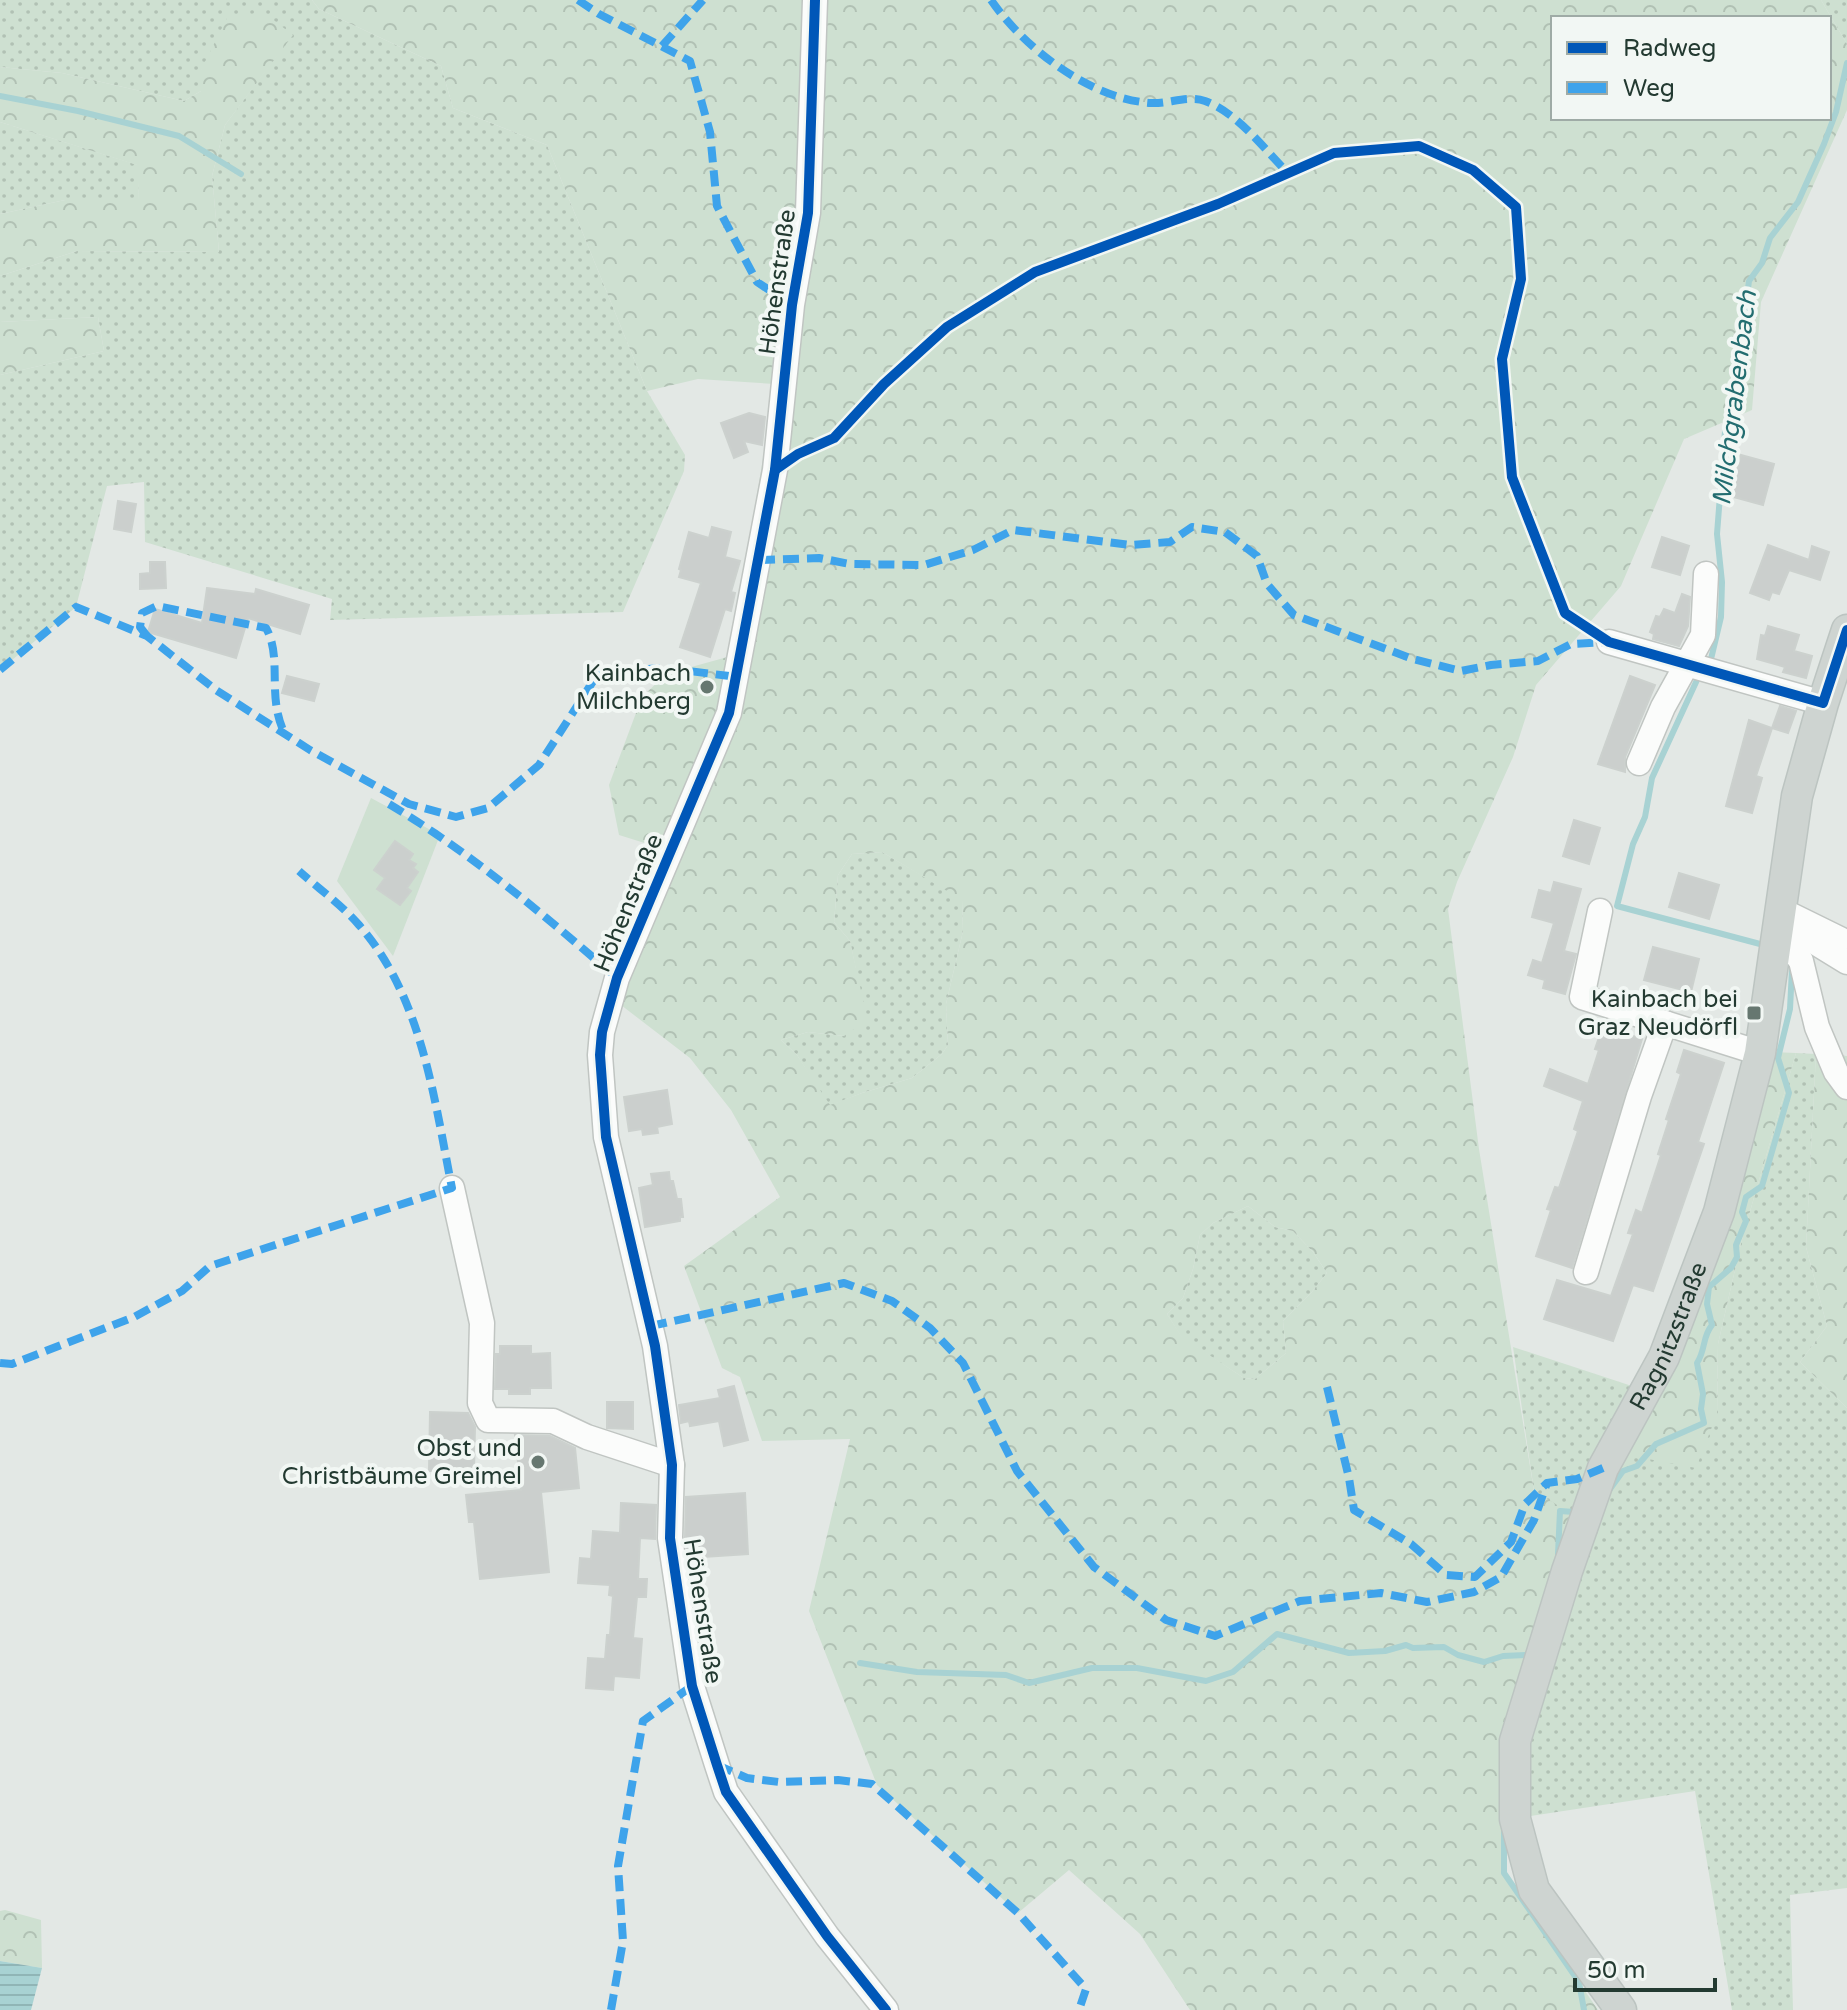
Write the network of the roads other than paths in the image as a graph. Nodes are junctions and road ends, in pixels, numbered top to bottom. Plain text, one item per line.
1 (815, 0) edge
2 (1706, 574) dead end
3 (1847, 630) edge
4 (1609, 642) dead end
5 (1686, 664) junction
6 (1834, 689) edge
7 (1639, 763) dead end
8 (1600, 911) dead end
9 (1779, 920) junction
10 (1843, 951) edge
11 (1665, 1023) junction
12 (1760, 1053) junction
13 (1847, 1087) edge
14 (452, 1188) dead end
15 (1586, 1272) dead end
16 (672, 1465) junction
17 (886, 2010) edge
18 (1621, 2010) edge

1 - 16 street, Höhenstraße
2 - 5 street
3 - 6 main road, Ragnitzstraße
4 - 5 street
5 - 6 street
5 - 7 street
6 - 9 main road, Ragnitzstraße
8 - 11 street
9 - 10 street
9 - 12 main road, Ragnitzstraße
9 - 13 street
11 - 12 street
11 - 15 street
12 - 18 main road, Ragnitzstraße
14 - 16 street
16 - 17 street, Höhenstraße

